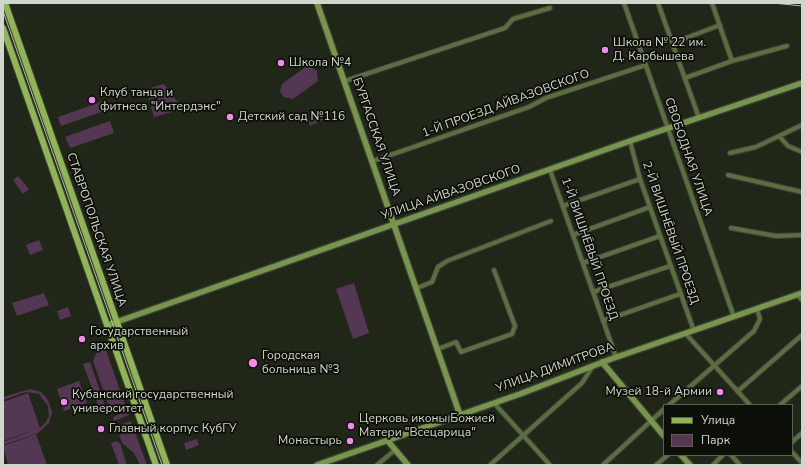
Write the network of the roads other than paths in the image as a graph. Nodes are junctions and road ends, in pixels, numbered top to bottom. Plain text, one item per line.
1 (5, 3) edge
2 (317, 3) edge
3 (624, 3) edge
4 (658, 3) edge
5 (712, 3) edge
6 (550, 8) dead end
7 (720, 25) junction
8 (3, 28) edge
9 (673, 43) junction
10 (787, 46) dead end
11 (732, 61) junction
12 (646, 65) junction
13 (685, 78) junction
14 (345, 82) junction
15 (802, 83) edge
16 (699, 118) junction
17 (802, 125) edge
18 (667, 128) junction
19 (779, 136) junction
20 (630, 141) junction
21 (802, 152) edge
22 (730, 153) dead end
23 (373, 161) junction
24 (550, 170) junction
25 (728, 175) dead end
26 (640, 179) junction
27 (802, 192) edge
28 (563, 206) junction
29 (650, 207) junction
30 (551, 221) dead end
31 (395, 225) junction
32 (731, 228) dead end
33 (573, 235) junction
34 (802, 235) edge
35 (660, 236) junction
36 (583, 263) junction
37 (670, 266) junction
38 (494, 270) dead end
39 (417, 288) junction
40 (593, 292) junction
41 (680, 294) junction
42 (800, 294) edge
43 (802, 300) edge
44 (757, 309) junction
45 (734, 317) junction
46 (604, 321) junction
47 (116, 322) junction
48 (108, 325) junction
49 (694, 331) junction
50 (686, 334) junction
51 (802, 335) edge
52 (438, 349) junction
53 (616, 357) junction
54 (602, 362) junction
55 (714, 365) junction
56 (593, 366) junction
57 (802, 386) edge
58 (738, 391) junction
59 (494, 403) junction
60 (670, 404) edge
61 (749, 404) edge
62 (781, 404) edge
63 (663, 410) edge
64 (460, 415) junction
65 (651, 421) junction
66 (523, 434) junction
67 (802, 434) edge
68 (663, 435) edge
69 (387, 440) junction
70 (793, 441) edge
71 (395, 450) junction
72 (793, 453) edge
73 (667, 456) edge
74 (682, 456) edge
75 (722, 456) edge
76 (732, 456) edge
77 (802, 463) edge
78 (156, 465) edge
79 (167, 465) edge
80 (317, 465) edge
81 (377, 465) edge
82 (408, 465) edge
83 (490, 465) edge
84 (550, 465) edge
85 (602, 465) edge
86 (656, 465) edge
87 (690, 465) edge
88 (713, 465) edge
89 (740, 465) edge

1 - 47 main road, СТАВРОПОЛЬСКАЯ УЛИЦА
2 - 14 street, БУРГАССКАЯ УЛИЦА
3 - 12 street, СВОБОДНАЯ УЛИЦА
4 - 9 street
5 - 7 street
6 - 14 street
7 - 9 street
7 - 11 street
8 - 48 main road, СТАВРОПОЛЬСКАЯ УЛИЦА
9 - 13 street
10 - 11 street
11 - 13 street
12 - 18 street, СВОБОДНАЯ УЛИЦА
12 - 23 street, 1-Й ПРОЕЗД АЙВАЗОВСКОГО
13 - 16 street
14 - 23 street, БУРГАССКАЯ УЛИЦА
15 - 16 street, УЛИЦА АЙВАЗОВСКОГО
16 - 18 street, УЛИЦА АЙВАЗОВСКОГО
17 - 19 street
18 - 20 street, УЛИЦА АЙВАЗОВСКОГО
18 - 45 street, СВОБОДНАЯ УЛИЦА
19 - 21 street
19 - 22 street
20 - 24 street, УЛИЦА АЙВАЗОВСКОГО
20 - 26 street, 2-Й ВИШНЁВЫЙ ПРОЕЗД
23 - 31 street, БУРГАССКАЯ УЛИЦА
24 - 28 street, 1-Й ВИШНЁВЫЙ ПРОЕЗД
24 - 31 street, УЛИЦА АЙВАЗОВСКОГО
25 - 27 street
26 - 28 street
26 - 29 street, 2-Й ВИШНЁВЫЙ ПРОЕЗД
28 - 33 street, 1-Й ВИШНЁВЫЙ ПРОЕЗД
29 - 33 street
29 - 35 street, 2-Й ВИШНЁВЫЙ ПРОЕЗД
30 - 39 street
31 - 39 street, БУРГАССКАЯ УЛИЦА
31 - 47 street, УЛИЦА АЙВАЗОВСКОГО
32 - 34 street
33 - 36 street, 1-Й ВИШНЁВЫЙ ПРОЕЗД
35 - 36 street
35 - 37 street, 2-Й ВИШНЁВЫЙ ПРОЕЗД
36 - 40 street, 1-Й ВИШНЁВЫЙ ПРОЕЗД
37 - 40 street
37 - 41 street, 2-Й ВИШНЁВЫЙ ПРОЕЗД
38 - 52 street
39 - 52 street, БУРГАССКАЯ УЛИЦА
40 - 46 street, 1-Й ВИШНЁВЫЙ ПРОЕЗД
41 - 46 street
41 - 49 street, 2-Й ВИШНЁВЫЙ ПРОЕЗД
42 - 43 street
42 - 44 street, УЛИЦА ДИМИТРОВА
44 - 45 street, УЛИЦА ДИМИТРОВА
44 - 55 street
45 - 49 street, УЛИЦА ДИМИТРОВА
46 - 53 street, 1-Й ВИШНЁВЫЙ ПРОЕЗД
47 - 48 street, УЛИЦА АЙВАЗОВСКОГО
47 - 79 main road, СТАВРОПОЛЬСКАЯ УЛИЦА
48 - 78 main road, СТАВРОПОЛЬСКАЯ УЛИЦА
49 - 50 street, УЛИЦА ДИМИТРОВА
50 - 53 street, УЛИЦА ДИМИТРОВА
50 - 55 street
51 - 58 street
52 - 64 street, БУРГАССКАЯ УЛИЦА
53 - 54 street, УЛИЦА ДИМИТРОВА
54 - 56 street, УЛИЦА ДИМИТРОВА
54 - 65 street
55 - 58 street
55 - 60 street
56 - 59 street, УЛИЦА ДИМИТРОВА
56 - 66 street
57 - 62 street
58 - 61 street
59 - 64 street, УЛИЦА ДИМИТРОВА
59 - 66 street
63 - 65 street
64 - 69 street, УЛИЦА ДИМИТРОВА
65 - 68 street
65 - 85 street
66 - 83 street
66 - 84 street
67 - 70 street
69 - 71 street
69 - 80 street, УЛИЦА ДИМИТРОВА
71 - 81 street
71 - 82 street
72 - 77 street
73 - 86 street
74 - 87 street
75 - 88 street
76 - 89 street

